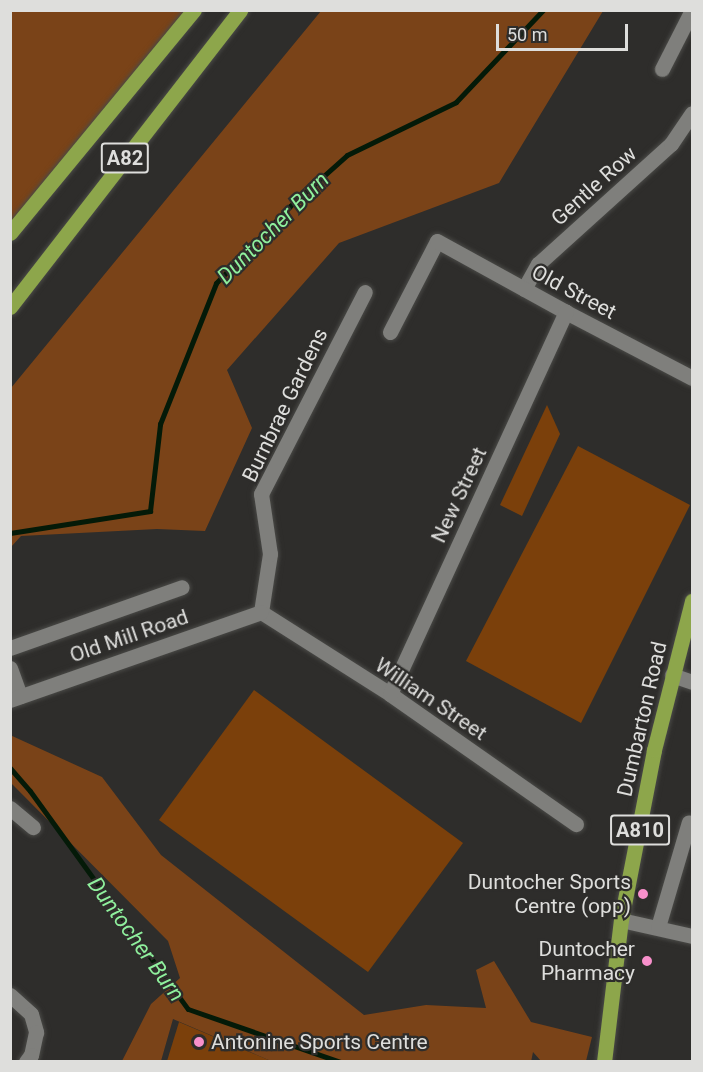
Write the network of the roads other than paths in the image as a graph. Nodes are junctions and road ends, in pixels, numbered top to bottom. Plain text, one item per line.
1 (194, 10) edge
2 (240, 10) edge
3 (692, 10) edge
4 (662, 69) dead end
5 (693, 113) edge
6 (10, 232) edge
7 (524, 289) junction
8 (365, 292) dead end
9 (10, 307) edge
10 (566, 312) junction
11 (390, 332) dead end
12 (693, 378) edge
13 (182, 587) dead end
14 (693, 601) edge
15 (261, 612) junction
16 (10, 648) edge
17 (10, 668) edge
18 (672, 675) junction
19 (693, 682) edge
20 (390, 694) junction
21 (15, 698) edge
22 (10, 808) edge
23 (689, 822) dead end
24 (576, 824) dead end
25 (33, 827) dead end
26 (621, 920) junction
27 (658, 927) junction
28 (693, 936) edge
29 (10, 995) edge
30 (26, 1062) edge
31 (604, 1062) edge

1 - 6 main road, A82
2 - 9 main road, A82
3 - 4 street
5 - 7 street, Gentle Row
7 - 10 street, Old Street
7 - 11 street, Old Street
8 - 15 street, Burnbrae Gardens
10 - 12 street, Old Street
10 - 20 street, New Street
13 - 16 street
14 - 18 main road, Dumbarton Road / A810
15 - 20 street, William Street
15 - 21 street, Old Mill Road
17 - 21 street
18 - 19 street
18 - 26 main road, Dumbarton Road / A810
20 - 24 street, William Street
22 - 25 street
23 - 27 street
26 - 27 street
26 - 31 main road, Dumbarton Road / A810
27 - 28 street
29 - 30 street

